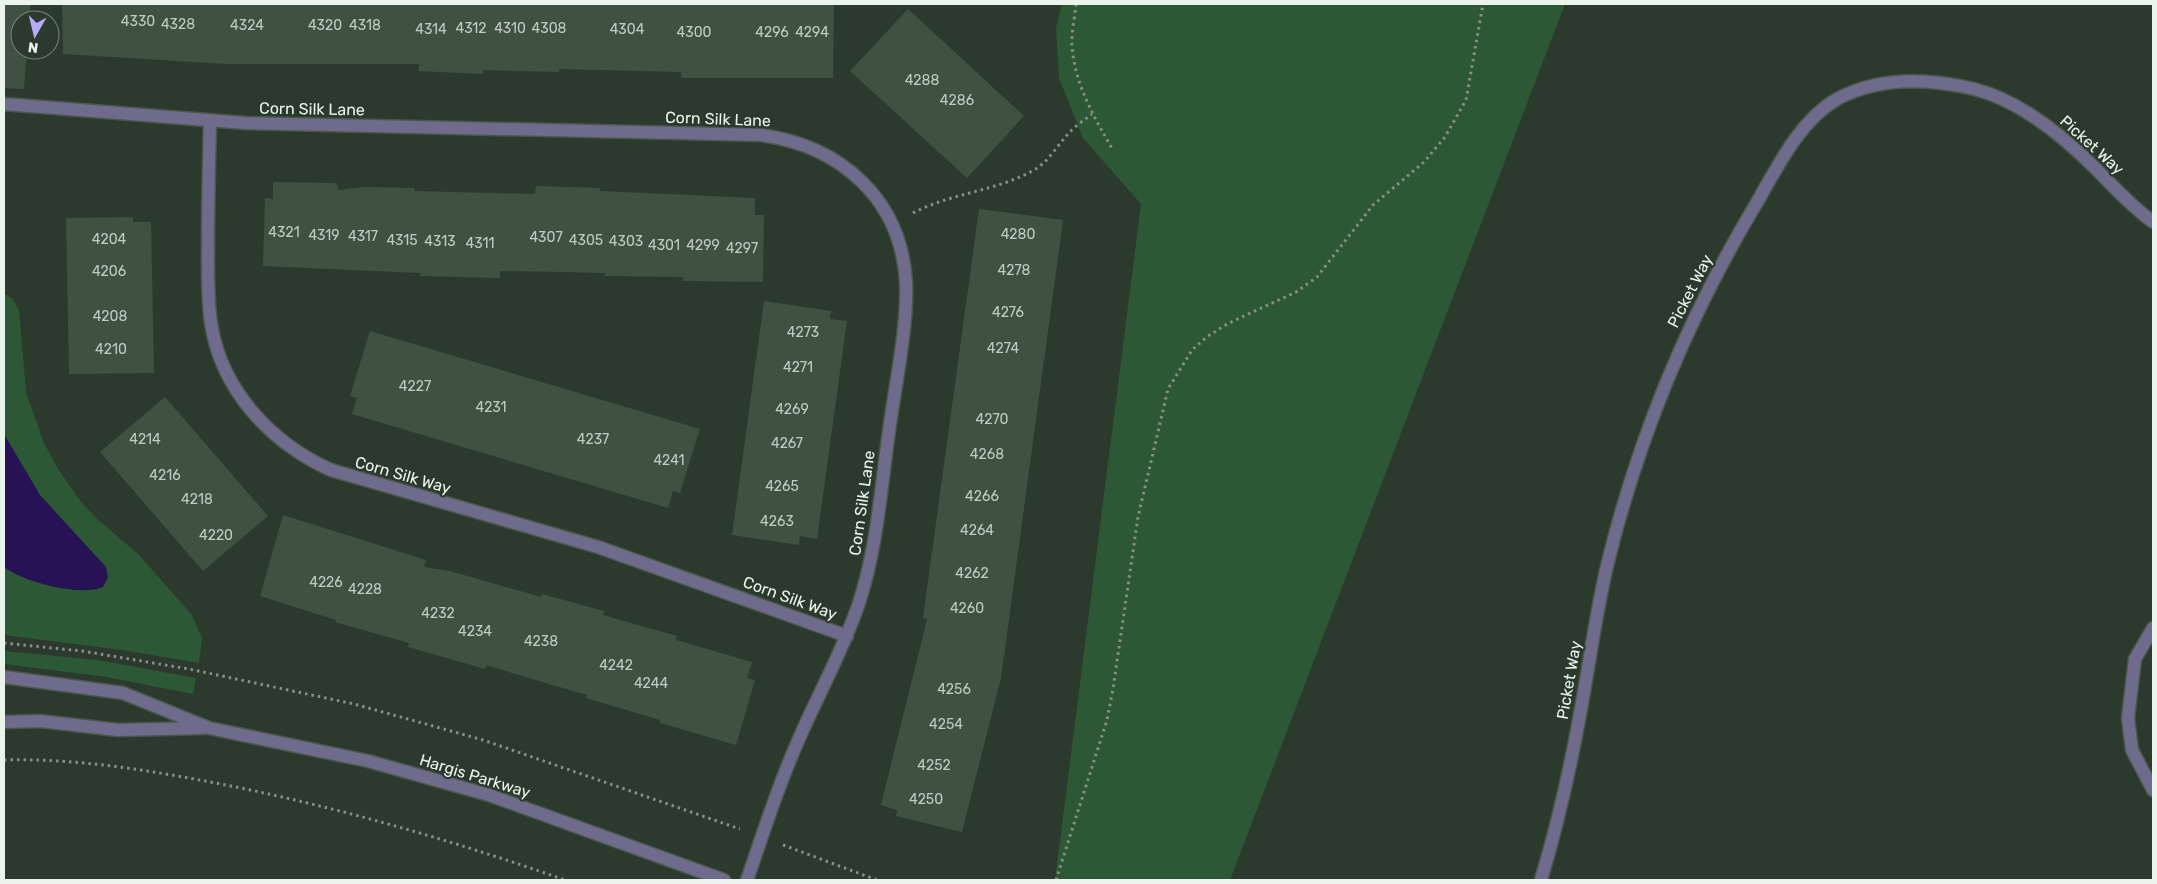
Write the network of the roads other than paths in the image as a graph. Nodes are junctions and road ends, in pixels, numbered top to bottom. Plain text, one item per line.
1 (4, 104) edge
2 (210, 122) junction
3 (2153, 222) edge
4 (2153, 628) edge
5 (847, 636) junction
6 (4, 677) edge
7 (4, 722) edge
8 (209, 728) junction
9 (2153, 790) edge
10 (724, 880) edge
11 (747, 880) edge
12 (1541, 880) edge

1 - 2 street, Corn Silk Lane
2 - 5 street, Corn Silk Way
2 - 5 street, Corn Silk Lane
3 - 12 street, Picket Way
4 - 9 street
5 - 11 street, Corn Silk Lane
6 - 8 street, Hargis Parkway
7 - 8 street, Hargis Parkway
8 - 10 street, Hargis Parkway

